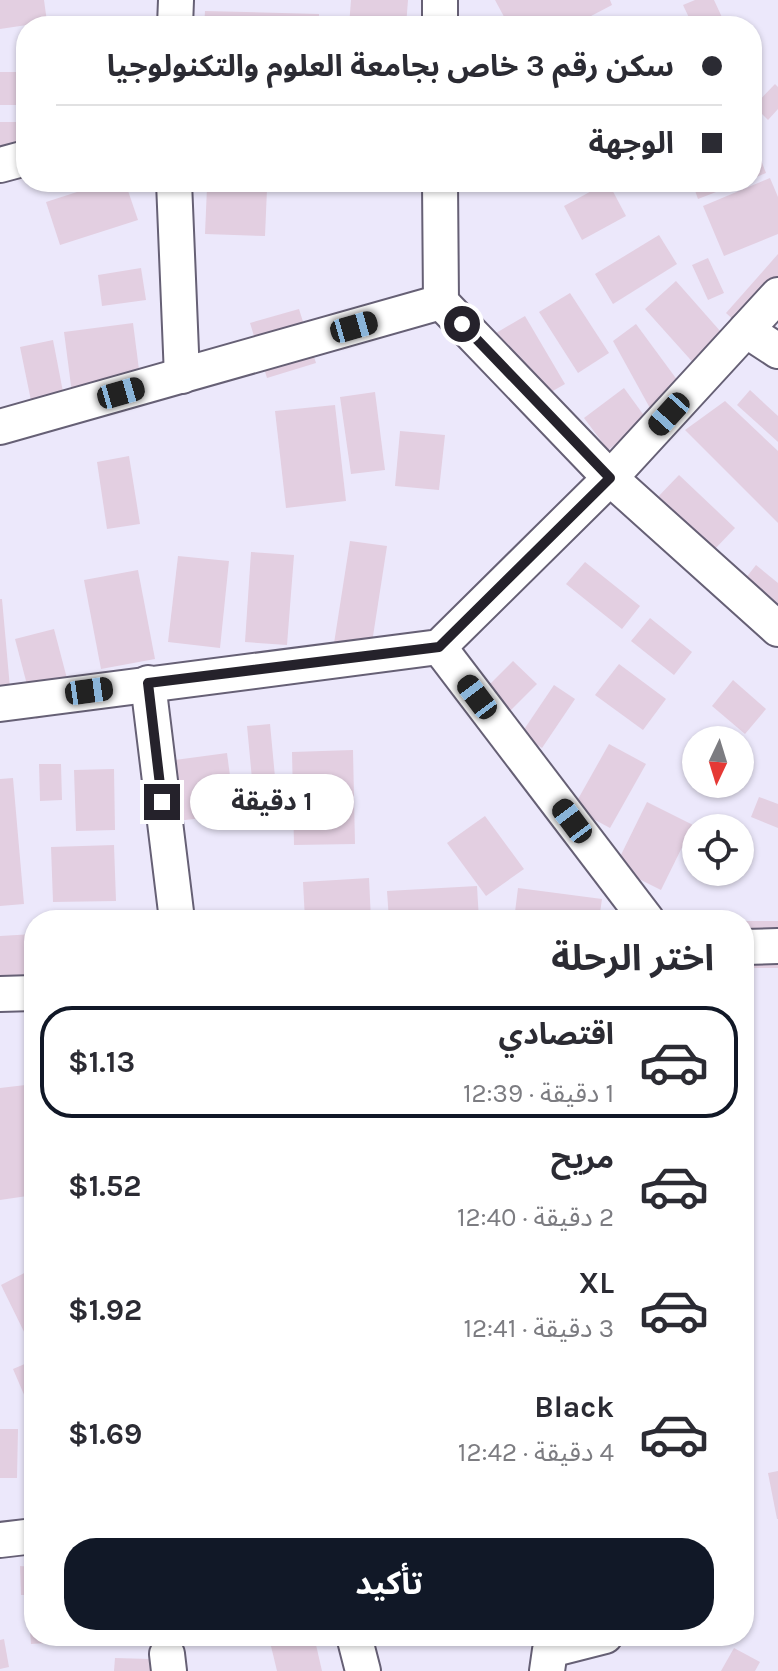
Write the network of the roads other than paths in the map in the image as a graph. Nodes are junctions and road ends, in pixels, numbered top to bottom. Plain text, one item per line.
1 (174, 192) edge
2 (440, 192) edge
3 (778, 295) edge
4 (441, 302) junction
5 (746, 330) junction
6 (778, 351) edge
7 (182, 376) junction
8 (0, 427) edge
9 (610, 478) junction
10 (778, 629) edge
11 (439, 647) junction
12 (148, 683) junction
13 (0, 704) edge
14 (176, 910) edge
15 (639, 910) edge
16 (778, 946) edge
17 (754, 947) edge
18 (24, 993) edge
19 (0, 994) edge
20 (24, 1537) edge
21 (0, 1540) edge
22 (357, 1646) edge
23 (566, 1646) edge
24 (363, 1671) edge
25 (547, 1671) edge

1 - 7 street
2 - 4 street
3 - 5 street
4 - 7 street
4 - 9 street
5 - 6 street
5 - 9 street
7 - 8 street
9 - 10 street
9 - 11 street
11 - 12 street
11 - 15 street
12 - 13 street
12 - 14 street
16 - 17 street
18 - 19 street
20 - 21 street
22 - 24 street
23 - 25 street

